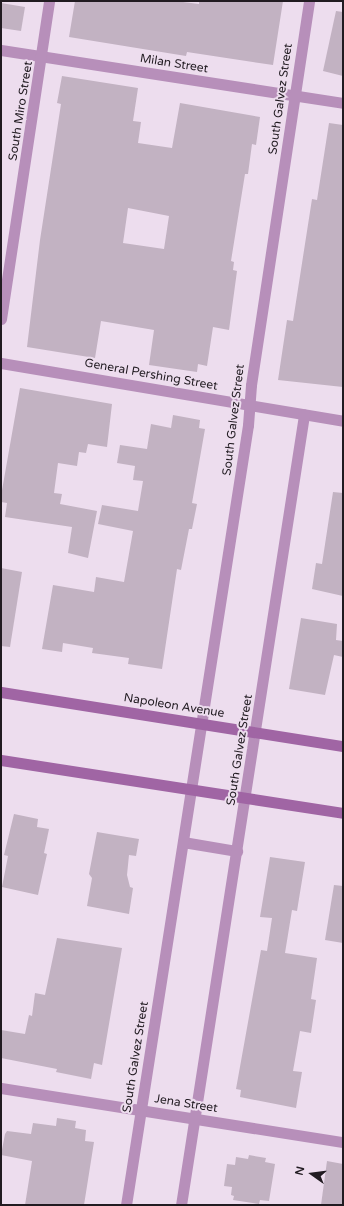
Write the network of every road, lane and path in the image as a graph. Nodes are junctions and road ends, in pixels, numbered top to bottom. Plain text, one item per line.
1 (49, 1) edge
2 (309, 1) edge
3 (1, 50) edge
4 (42, 57) junction
5 (295, 96) junction
6 (343, 104) edge
7 (1, 319) edge
8 (1, 363) edge
9 (249, 406) junction
10 (304, 415) junction
11 (343, 421) edge
12 (1, 692) edge
13 (202, 724) junction
14 (256, 732) junction
15 (343, 746) edge
16 (1, 760) edge
17 (192, 790) junction
18 (246, 798) junction
19 (343, 813) edge
20 (183, 842) junction
21 (237, 851) junction
22 (1, 1088) edge
23 (140, 1110) junction
24 (194, 1119) junction
25 (343, 1142) edge
26 (126, 1205) edge
27 (181, 1205) edge

1 - 4 street, South Miro Street
2 - 5 street, South Galvez Street
3 - 4 street, Milan Street
4 - 5 street, Milan Street
4 - 7 street, South Miro Street
5 - 6 street, Milan Street
5 - 9 street, South Galvez Street
8 - 9 street, General Pershing Street
9 - 10 street, General Pershing Street
9 - 13 street, South Galvez Street
10 - 11 street, General Pershing Street
10 - 14 street, South Galvez Street
12 - 13 main road, Napoleon Avenue
13 - 14 main road, Napoleon Avenue
13 - 17 street, South Galvez Street
14 - 15 main road, Napoleon Avenue
14 - 18 street, South Galvez Street
16 - 17 main road
17 - 18 main road
17 - 20 street, South Galvez Street
18 - 19 main road
18 - 21 street, South Galvez Street
20 - 21 street
20 - 23 street, South Galvez Street
21 - 24 street, South Galvez Street
22 - 23 street, Jena Street
23 - 24 street, Jena Street
23 - 26 street, South Galvez Street
24 - 25 street, Jena Street
24 - 27 street, South Galvez Street

